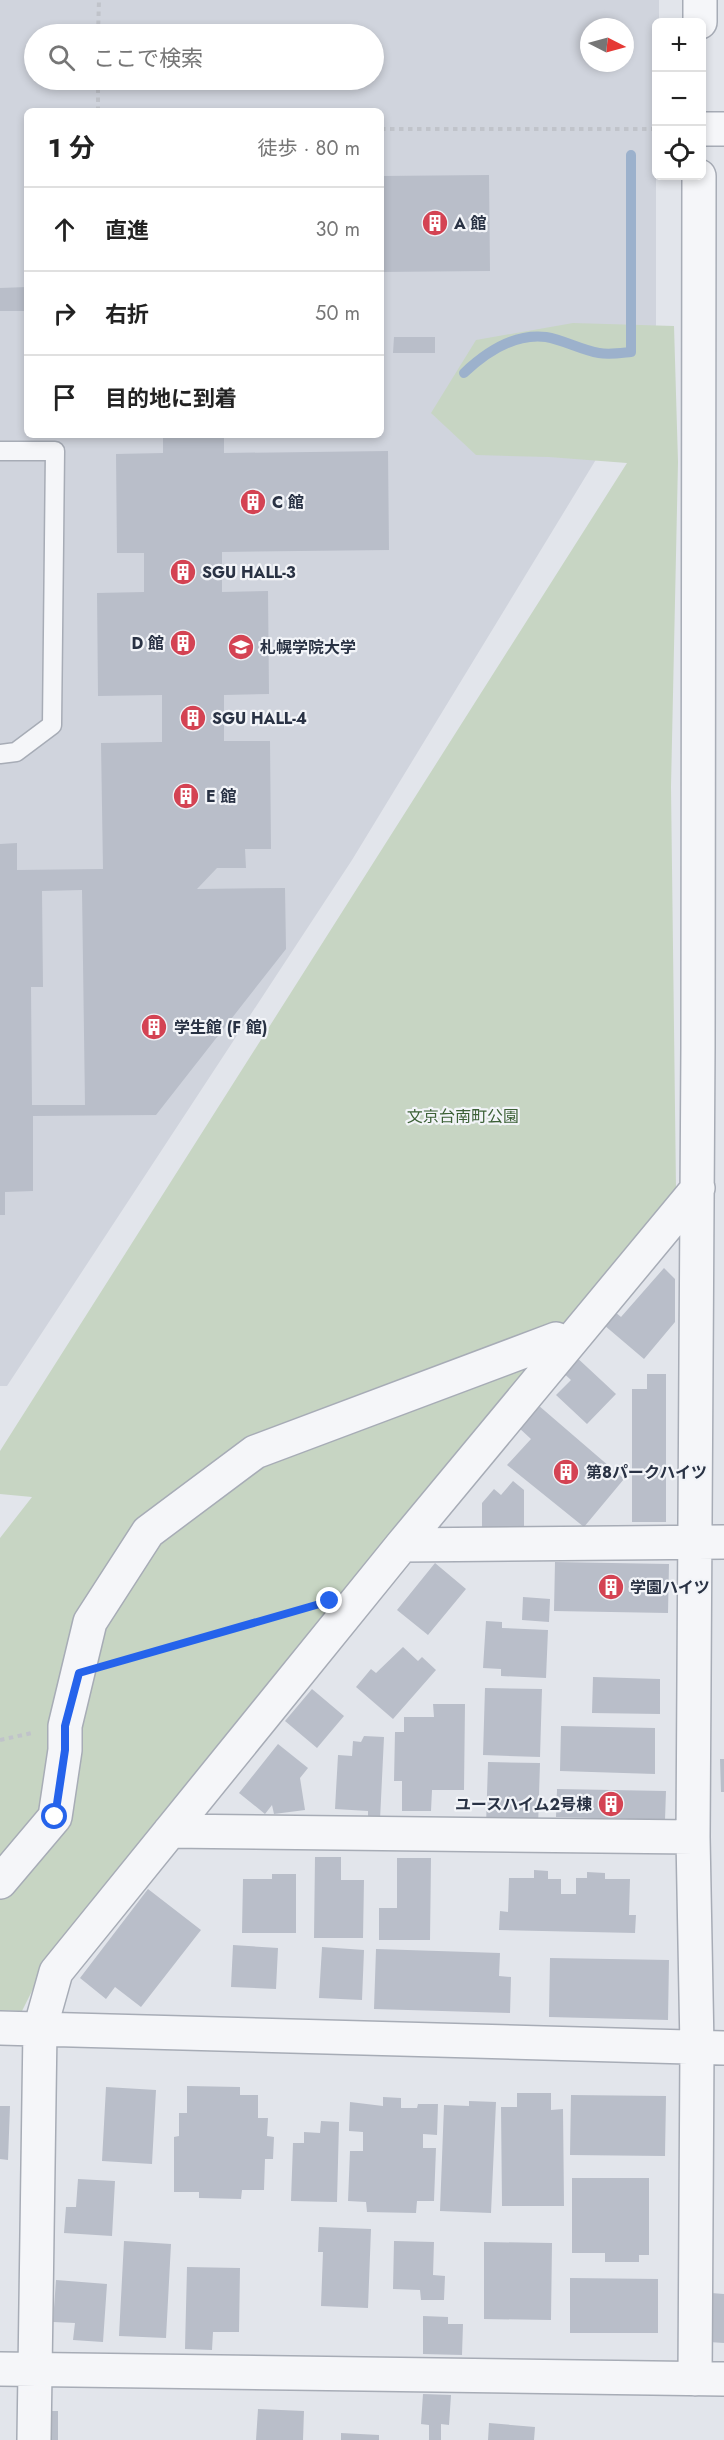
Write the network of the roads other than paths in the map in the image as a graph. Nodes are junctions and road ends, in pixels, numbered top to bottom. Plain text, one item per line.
1 (700, 0) edge
2 (700, 18) edge
3 (706, 129) edge
4 (724, 129) edge
5 (699, 180) edge
6 (0, 451) edge
7 (0, 754) edge
8 (711, 1047) edge
9 (698, 1188) junction
10 (556, 1339) dead end
11 (709, 1542) edge
12 (402, 1545) junction
13 (170, 1831) junction
14 (693, 1837) junction
15 (0, 1882) edge
16 (0, 2028) edge
17 (40, 2029) junction
18 (710, 2048) edge
19 (0, 2369) edge
20 (33, 2369) junction
21 (709, 2379) edge
22 (34, 2440) edge

1 - 2 street
3 - 4 street
5 - 8 street
6 - 7 lane
8 - 9 street
9 - 11 street
9 - 12 street
10 - 15 street
11 - 12 street
11 - 14 street
12 - 13 street
13 - 14 street
13 - 17 street
14 - 18 street
16 - 17 street
17 - 18 street
17 - 20 street
18 - 21 street
19 - 20 street
20 - 21 street
20 - 22 street

